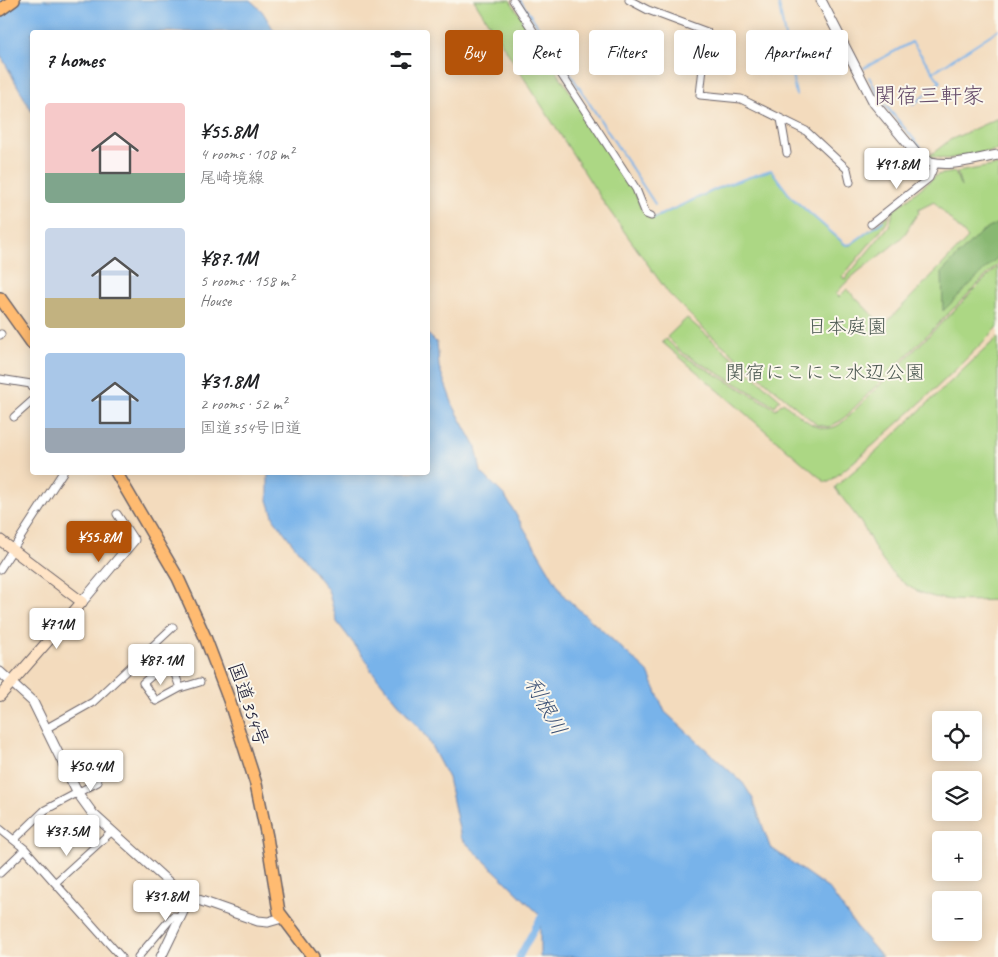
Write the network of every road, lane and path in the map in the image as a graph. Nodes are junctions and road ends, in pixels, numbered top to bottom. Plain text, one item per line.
1 (14, 0) edge
2 (513, 0) edge
3 (629, 0) edge
4 (821, 0) edge
5 (0, 10) edge
6 (780, 119) junction
7 (787, 153) dead end
8 (998, 155) edge
9 (935, 164) junction
10 (850, 182) dead end
11 (651, 216) dead end
12 (871, 224) dead end
13 (0, 298) edge
14 (30, 340) edge
15 (0, 378) edge
16 (30, 384) edge
17 (30, 403) edge
18 (14, 417) dead end
19 (61, 475) edge
20 (118, 475) edge
21 (117, 514) dead end
22 (0, 540) edge
23 (134, 540) joint
24 (13, 550) junction
25 (0, 569) edge
26 (82, 602) junction
27 (173, 627) dead end
28 (0, 672) edge
29 (12, 682) junction
30 (200, 682) dead end
31 (180, 688) junction
32 (0, 696) edge
33 (47, 728) junction
34 (98, 782) dead end
35 (77, 792) junction
36 (0, 830) edge
37 (111, 832) junction
38 (14, 840) junction
39 (25, 849) junction
40 (0, 873) edge
41 (55, 883) junction
42 (190, 897) junction
43 (181, 917) junction
44 (282, 918) junction
45 (122, 957) edge
46 (138, 957) edge
47 (162, 957) edge
48 (313, 957) edge

1 - 5 main road
2 - 11 street
3 - 6 street
4 - 9 street
6 - 7 street
6 - 10 street
8 - 9 street
9 - 12 street
13 - 14 main road
15 - 16 street
17 - 18 street
19 - 24 street
20 - 44 main road, 国道354号
21 - 23 street
22 - 24 main road
23 - 26 street
24 - 25 street
24 - 26 main road
26 - 29 main road
27 - 33 street
28 - 29 street
29 - 32 main road
29 - 33 street
30 - 31 street
31 - 31 street
33 - 35 street
34 - 35 street
35 - 37 street
35 - 38 street
36 - 38 street
37 - 41 street
37 - 42 street
38 - 39 street
39 - 40 street
39 - 41 street
41 - 45 street
42 - 43 street
42 - 44 street
43 - 46 street
43 - 47 street
44 - 48 main road, 国道354号

